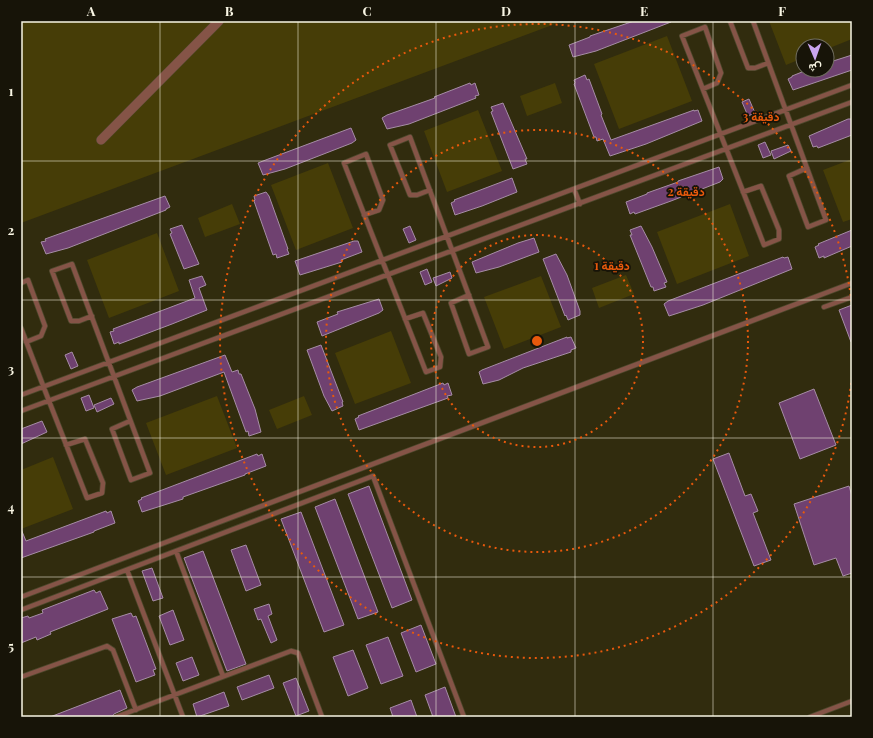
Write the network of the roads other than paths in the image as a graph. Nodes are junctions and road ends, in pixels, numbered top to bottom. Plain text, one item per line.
1 (219, 21) edge
2 (730, 21) edge
3 (753, 21) edge
4 (768, 63) junction
5 (852, 85) edge
6 (703, 88) junction
7 (852, 102) edge
8 (786, 110) junction
9 (791, 125) junction
10 (721, 134) junction
11 (101, 140) dead end
12 (726, 149) junction
13 (807, 168) junction
14 (574, 189) junction
15 (430, 190) junction
16 (743, 192) junction
17 (580, 204) junction
18 (364, 216) junction
19 (447, 236) junction
20 (452, 251) junction
21 (382, 260) junction
22 (388, 275) junction
23 (21, 283) edge
24 (852, 283) edge
25 (469, 295) junction
26 (852, 297) edge
27 (824, 307) dead end
28 (92, 316) junction
29 (405, 319) junction
30 (21, 328) edge
31 (26, 342) junction
32 (109, 362) junction
33 (114, 377) junction
34 (44, 386) junction
35 (21, 395) edge
36 (49, 401) junction
37 (21, 411) edge
38 (130, 421) junction
39 (66, 445) junction
40 (176, 551) junction
41 (127, 570) junction
42 (21, 597) edge
43 (21, 610) edge
44 (223, 676) junction
45 (21, 677) edge
46 (174, 695) junction
47 (852, 701) edge
48 (136, 710) junction
49 (116, 717) edge
50 (183, 717) edge
51 (322, 717) edge
52 (464, 717) edge
53 (810, 717) edge

1 - 11 street
2 - 4 lane
3 - 4 lane
4 - 8 lane
5 - 8 lane
6 - 6 lane
6 - 10 lane
7 - 9 lane
8 - 9 lane
8 - 10 lane
9 - 12 lane
9 - 13 lane
10 - 12 lane
10 - 14 lane
12 - 16 lane
12 - 17 lane
13 - 13 lane
14 - 17 lane
14 - 19 lane
15 - 15 lane
15 - 19 lane
16 - 16 lane
17 - 20 lane
18 - 18 lane
18 - 21 lane
19 - 20 lane
19 - 21 lane
20 - 22 lane
20 - 25 lane
21 - 22 lane
21 - 32 lane
22 - 29 lane
22 - 33 lane
23 - 31 lane
24 - 42 lane
25 - 25 lane
26 - 27 lane
28 - 28 lane
28 - 32 lane
29 - 29 lane
30 - 31 lane
31 - 34 lane
32 - 33 lane
32 - 34 lane
33 - 36 lane
33 - 38 lane
34 - 35 lane
34 - 36 lane
36 - 37 lane
36 - 39 lane
38 - 38 lane
39 - 39 lane
40 - 41 lane
40 - 44 lane
40 - 52 lane
41 - 43 lane
41 - 46 lane
44 - 46 lane
44 - 51 lane
45 - 48 lane
46 - 48 lane
46 - 50 lane
47 - 53 lane
48 - 49 lane

